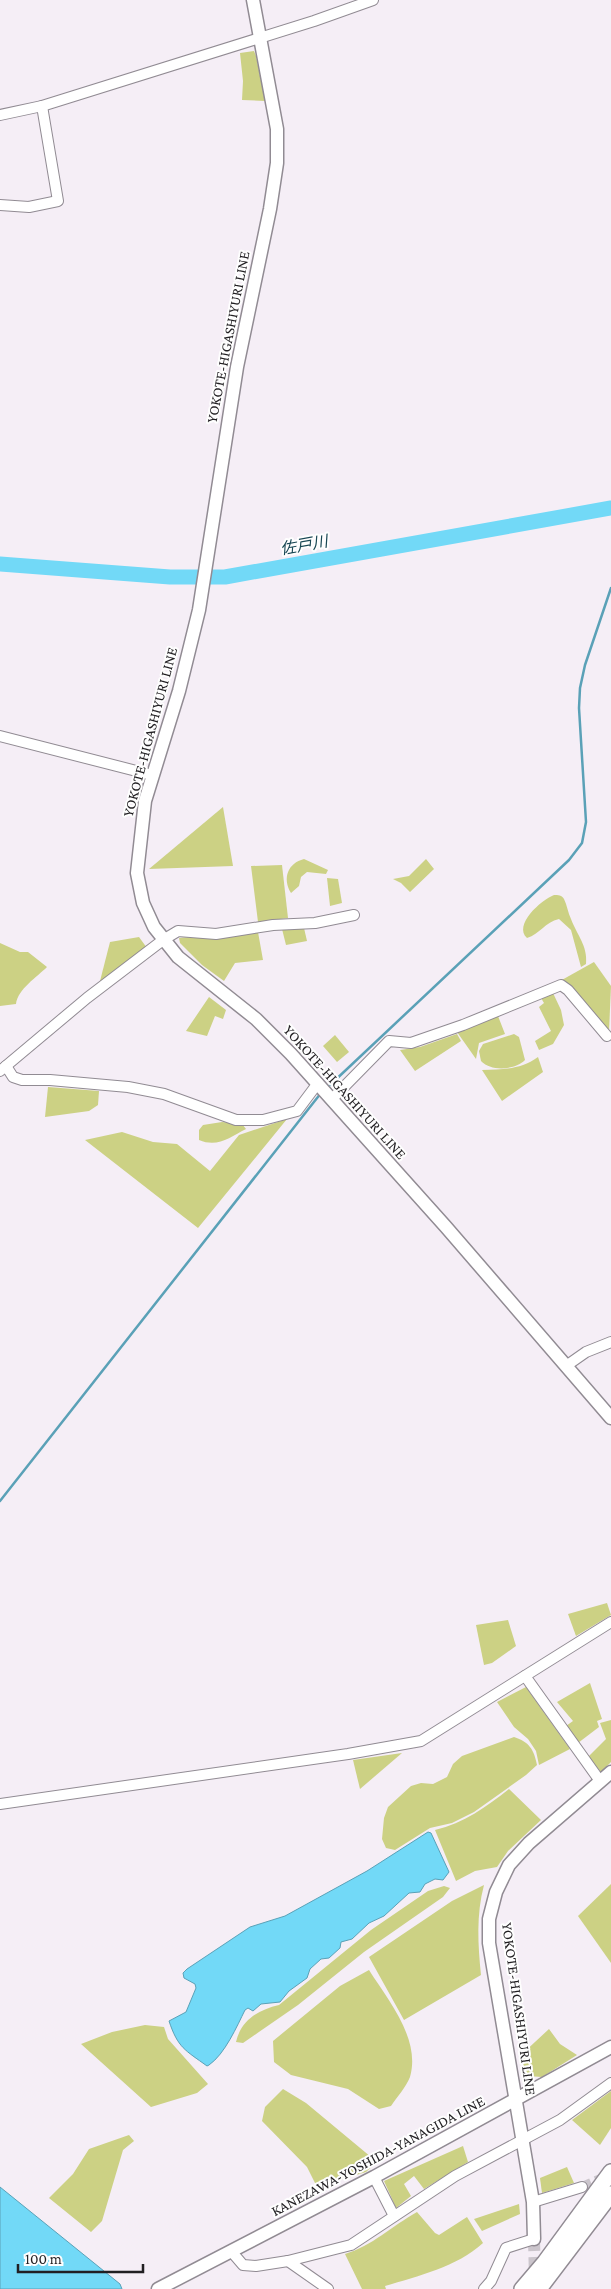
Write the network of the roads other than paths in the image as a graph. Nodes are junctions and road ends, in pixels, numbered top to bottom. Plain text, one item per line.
1 (254, 0) edge
2 (373, 0) edge
3 (261, 38) junction
4 (42, 106) junction
5 (0, 115) edge
6 (0, 205) edge
7 (0, 736) edge
8 (152, 775) junction
9 (354, 915) dead end
10 (162, 940) junction
11 (607, 1036) dead end
12 (3, 1068) edge
13 (318, 1083) junction
14 (332, 1099) junction
15 (611, 1342) edge
16 (566, 1366) junction
17 (611, 1418) edge
18 (611, 1622) edge
19 (525, 1676) junction
20 (611, 1772) edge
21 (600, 1781) junction
22 (0, 1804) edge
23 (611, 2047) edge
24 (611, 2083) edge
25 (515, 2101) junction
26 (524, 2139) junction
27 (611, 2172) edge
28 (374, 2177) junction
29 (582, 2187) tunnel mouth
30 (611, 2194) edge
31 (533, 2202) junction
32 (394, 2216) junction
33 (534, 2238) joint
34 (231, 2251) junction
35 (288, 2261) junction
36 (158, 2289) edge
37 (328, 2289) edge
38 (484, 2289) edge
39 (522, 2289) edge
40 (540, 2289) edge

1 - 3 main road, YOKOTE-HIGASHIYURI LINE
2 - 3 street
3 - 4 street
3 - 8 main road, YOKOTE-HIGASHIYURI LINE
4 - 5 street
4 - 6 street
7 - 8 street
8 - 10 main road, YOKOTE-HIGASHIYURI LINE
9 - 10 street
10 - 12 street
10 - 13 main road, YOKOTE-HIGASHIYURI LINE
11 - 14 street
12 - 13 street
13 - 14 main road, YOKOTE-HIGASHIYURI LINE
14 - 16 main road, YOKOTE-HIGASHIYURI LINE
15 - 16 street
16 - 17 main road, YOKOTE-HIGASHIYURI LINE
18 - 19 street
19 - 21 street
19 - 22 street
20 - 21 main road, YOKOTE-HIGASHIYURI LINE
21 - 25 main road, YOKOTE-HIGASHIYURI LINE
23 - 25 main road, KANEZAWA-YOSHIDA-YANAGIDA LINE
24 - 26 street
25 - 26 main road, YOKOTE-HIGASHIYURI LINE
25 - 28 main road, KANEZAWA-YOSHIDA-YANAGIDA LINE
26 - 31 main road, YOKOTE-HIGASHIYURI LINE
26 - 32 street
27 - 39 highway
28 - 32 street
28 - 34 main road, KANEZAWA-YOSHIDA-YANAGIDA LINE
29 - 31 street
30 - 40 highway
31 - 33 main road, YOKOTE-HIGASHIYURI LINE
32 - 35 street
33 - 38 street
34 - 35 street
34 - 36 main road, KANEZAWA-YOSHIDA-YANAGIDA LINE
35 - 37 street

